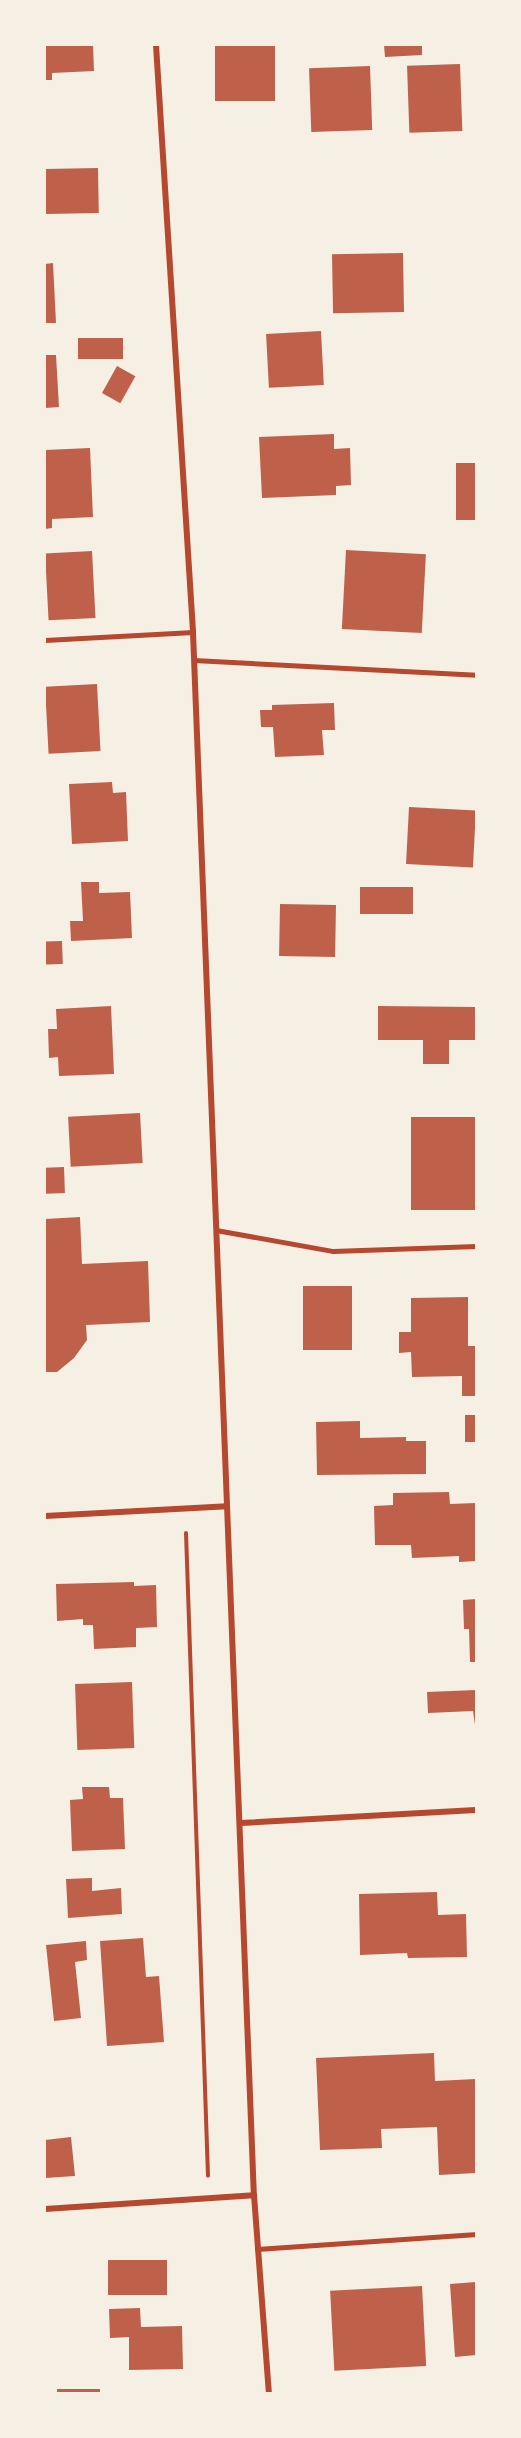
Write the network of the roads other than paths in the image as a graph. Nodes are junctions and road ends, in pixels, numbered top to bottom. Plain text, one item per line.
1 (156, 45) edge
2 (193, 632) junction
3 (45, 640) edge
4 (194, 660) junction
5 (476, 675) edge
6 (216, 1230) junction
7 (476, 1246) edge
8 (226, 1506) junction
9 (45, 1516) edge
10 (476, 1810) edge
11 (241, 1823) junction
12 (254, 2195) junction
13 (45, 2209) edge
14 (476, 2234) edge
15 (257, 2249) junction
16 (269, 2393) edge

1 - 2 street
2 - 3 lane
2 - 4 street
4 - 5 lane
4 - 6 street
6 - 7 lane
6 - 8 street
8 - 9 street
8 - 11 street
10 - 11 street
11 - 12 street
12 - 13 street
12 - 15 street
14 - 15 lane
15 - 16 street

